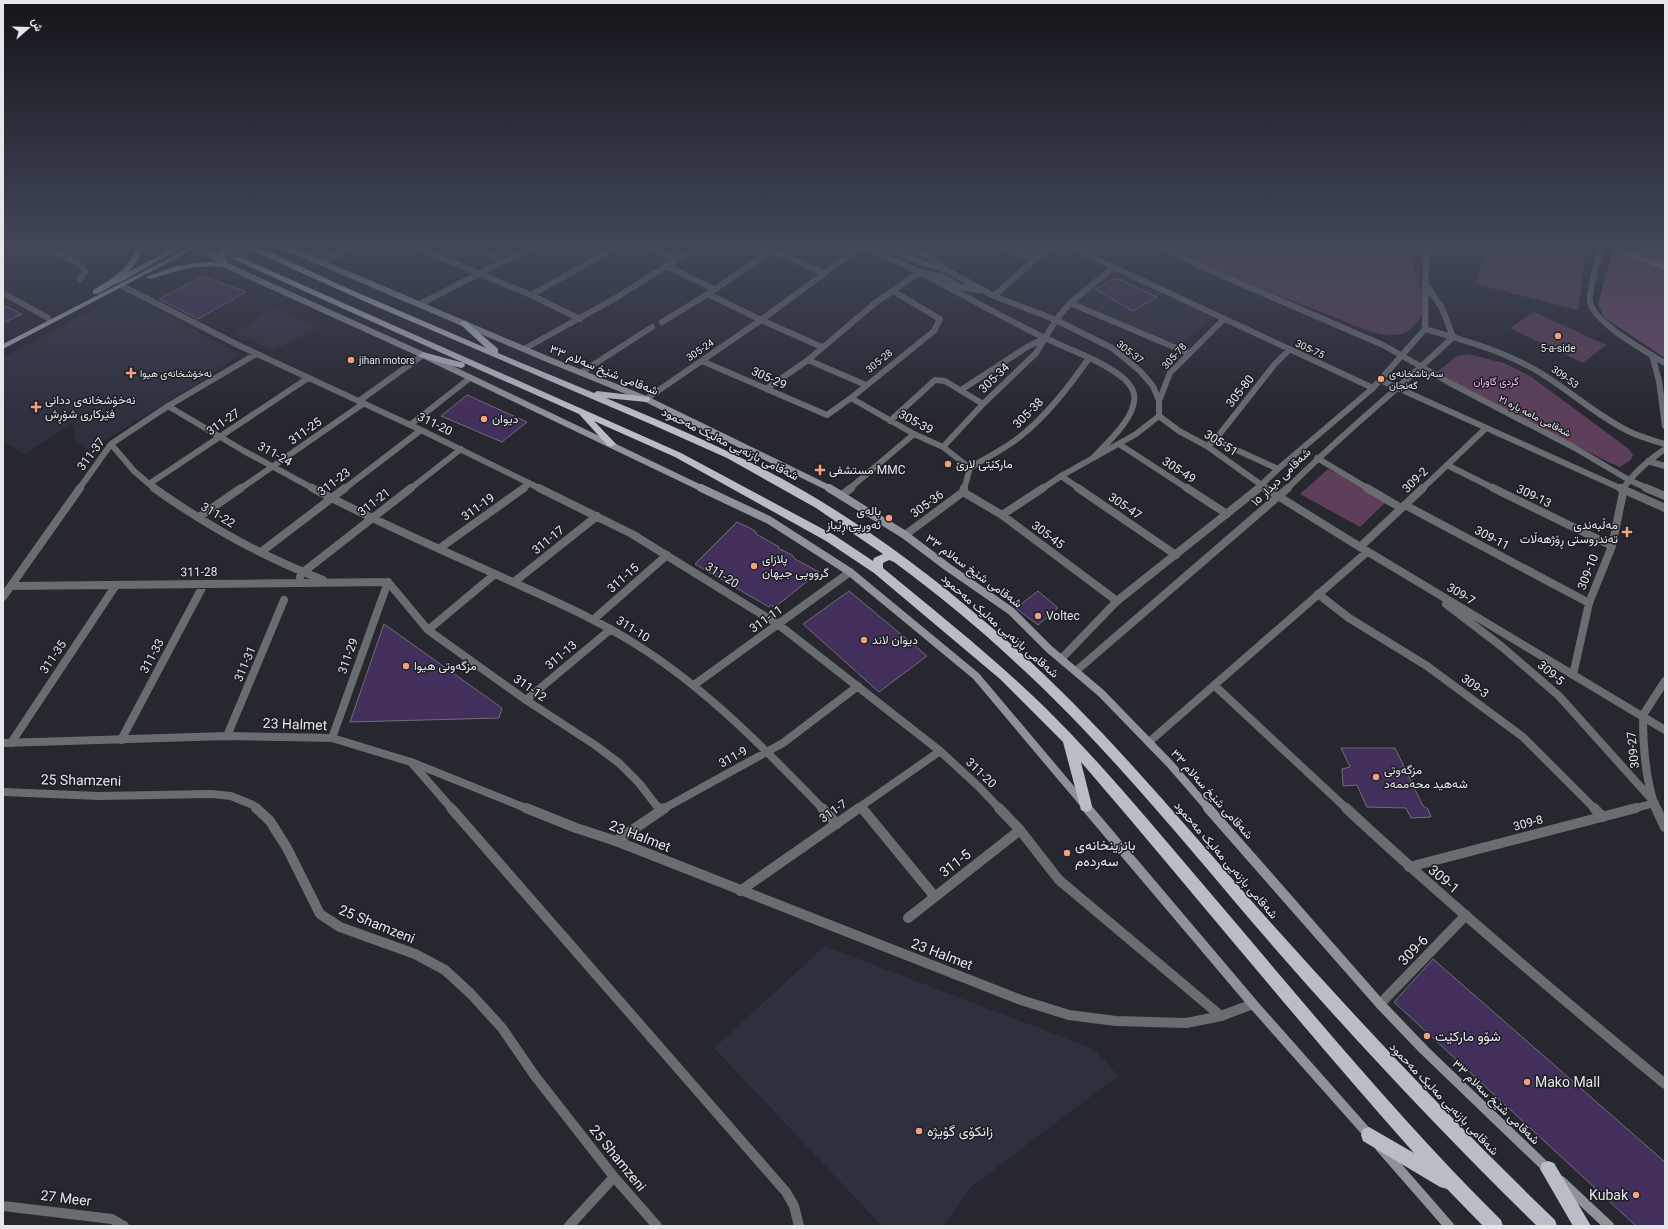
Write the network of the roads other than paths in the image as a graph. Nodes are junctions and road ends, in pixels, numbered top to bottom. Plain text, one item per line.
1 (20, 302) edge
2 (77, 302) edge
3 (90, 302) edge
4 (154, 302) edge
5 (307, 302) edge
6 (333, 302) edge
7 (373, 302) edge
8 (416, 302) edge
9 (423, 302) edge
10 (546, 302) edge
11 (607, 302) edge
12 (694, 302) edge
13 (725, 302) edge
14 (785, 302) edge
15 (876, 302) edge
16 (912, 302) edge
17 (977, 302) edge
18 (1010, 302) edge
19 (1189, 302) edge
20 (1284, 302) edge
21 (1425, 302) edge
22 (1438, 302) edge
23 (1590, 302) edge
24 (1070, 303) joint
25 (420, 304) junction
26 (48, 318) junction
27 (580, 319) junction
28 (1224, 319) junction
29 (761, 320) junction
30 (1056, 320) junction
31 (662, 322) dead end
32 (463, 323) junction
33 (652, 327) dead end
34 (1425, 329) junction
35 (1454, 337) junction
36 (1044, 338) junction
37 (3, 342) edge
38 (3, 347) edge
39 (822, 347) junction
40 (524, 349) junction
41 (1290, 349) junction
42 (1188, 353) junction
43 (256, 354) junction
44 (423, 355) junction
45 (1401, 355) junction
46 (1652, 355) junction
47 (503, 358) junction
48 (1089, 358) junction
49 (808, 360) junction
50 (702, 361) junction
51 (1665, 363) edge
52 (1422, 368) junction
53 (582, 372) junction
54 (490, 373) junction
55 (308, 378) junction
56 (470, 378) junction
57 (1380, 380) junction
58 (1662, 382) edge
59 (866, 385) junction
60 (1397, 387) junction
61 (1373, 388) junction
62 (766, 389) junction
63 (961, 390) junction
64 (585, 392) junction
65 (851, 398) junction
66 (646, 399) junction
67 (1159, 401) junction
68 (362, 402) junction
69 (983, 404) junction
70 (168, 406) junction
71 (1663, 409) edge
72 (578, 410) junction
73 (827, 415) joint
74 (1159, 416) junction
75 (890, 421) junction
76 (410, 425) junction
77 (1665, 426) edge
78 (1486, 428) junction
79 (421, 430) junction
80 (914, 434) junction
81 (220, 436) junction
82 (1215, 440) junction
83 (110, 444) junction
84 (611, 444) junction
85 (1119, 444) junction
86 (1665, 444) edge
87 (1207, 446) junction
88 (943, 447) junction
89 (460, 449) junction
90 (1665, 449) edge
91 (1093, 458) junction
92 (1317, 458) junction
93 (1648, 461) junction
94 (1447, 465) junction
95 (274, 466) junction
96 (1665, 466) edge
97 (970, 468) junction
98 (1278, 469) junction
99 (1061, 476) junction
100 (1629, 480) junction
101 (149, 484) junction
102 (529, 484) junction
103 (1262, 485) junction
104 (1623, 489) junction
105 (1270, 491) joint
106 (963, 492) junction
107 (842, 495) junction
108 (1665, 496) edge
109 (332, 497) junction
110 (1279, 497) junction
111 (1403, 506) junction
112 (1665, 508) edge
113 (1227, 514) junction
114 (597, 516) junction
115 (1002, 516) junction
116 (199, 517) junction
117 (373, 518) junction
118 (858, 532) junction
119 (905, 535) junction
120 (840, 544) junction
121 (1612, 546) junction
122 (440, 548) junction
123 (1363, 549) junction
124 (261, 552) junction
125 (667, 555) junction
126 (1176, 555) junction
127 (894, 557) junction
128 (878, 570) junction
129 (850, 572) junction
130 (302, 573) junction
131 (496, 574) junction
132 (1414, 580) junction
133 (388, 582) junction
134 (514, 582) junction
135 (298, 583) junction
136 (329, 583) junction
137 (204, 584) junction
138 (116, 585) junction
139 (11, 586) junction
140 (1318, 594) junction
141 (3, 597) edge
142 (284, 600) dead end
143 (1117, 601) junction
144 (1589, 603) junction
145 (594, 619) junction
146 (779, 625) junction
147 (611, 629) junction
148 (428, 630) junction
149 (1062, 658) junction
150 (1076, 671) junction
151 (1573, 675) junction
152 (1665, 681) edge
153 (694, 685) junction
154 (1214, 685) junction
155 (858, 686) junction
156 (526, 700) junction
157 (1643, 716) junction
158 (1665, 730) edge
159 (228, 736) junction
160 (332, 738) junction
161 (1068, 739) junction
162 (121, 740) junction
163 (1149, 742) junction
164 (7, 743) edge
165 (940, 751) junction
166 (767, 752) junction
167 (411, 762) junction
168 (3, 792) edge
169 (1654, 803) junction
170 (1086, 806) junction
171 (860, 807) junction
172 (661, 811) junction
173 (1603, 816) junction
174 (837, 824) junction
175 (1665, 827) edge
176 (1020, 830) junction
177 (616, 841) junction
178 (1408, 867) junction
179 (740, 891) junction
180 (935, 897) junction
181 (1466, 915) junction
182 (908, 918) dead end
183 (1253, 1004) junction
184 (1380, 1004) junction
185 (1221, 1016) junction
186 (1665, 1084) edge
187 (1369, 1135) junction
188 (1548, 1169) junction
189 (614, 1177) junction
190 (1456, 1187) junction
191 (3, 1206) edge
192 (108, 1222) edge
193 (124, 1226) edge
194 (569, 1226) edge
195 (657, 1226) edge
196 (800, 1226) edge
197 (1449, 1226) edge
198 (1495, 1226) edge
199 (1549, 1226) edge
200 (1583, 1226) edge
201 (1609, 1226) edge

1 - 26 street
2 - 26 main road
3 - 38 main road
4 - 43 street, 311-20
5 - 44 main road
6 - 54 highway
7 - 47 highway, شەقامی بازنەیی مەلیک مەحمود
8 - 25 main road, شەقامی شێخ سەلام ٣٣
9 - 25 street
10 - 27 street
11 - 27 street
12 - 31 street
13 - 29 street
14 - 29 street, 305-24
15 - 39 street
16 - 59 street, 305-28
17 - 36 street
18 - 30 street, 305-37
19 - 28 street, 305-75
20 - 45 street, شەقامی مامە یارە ٢١
21 - 34 street
22 - 35 street
23 - 46 street
24 - 30 street, 305-34
24 - 42 street
25 - 32 main road, شەقامی شێخ سەلام ٣٣
26 - 37 main road
27 - 40 street
28 - 41 street, 305-75
28 - 42 street, 305-78
29 - 39 street
29 - 50 street, 305-24
30 - 36 street, 305-34
30 - 67 street, 305-37
32 - 40 main road, شەقامی شێخ سەلام ٣٣
32 - 47 highway
33 - 53 street
34 - 35 street, 309-53
34 - 45 street, شەقامی دیدار ١٥
35 - 52 street, شەقامی دیدار ١٥
35 - 86 street, 309-53
36 - 48 street
36 - 63 street
36 - 69 street, 305-34
39 - 49 street
40 - 53 main road, شەقامی شێخ سەلام ٣٣
41 - 61 street, 305-75
41 - 82 street, 305-80
42 - 67 street, 305-78
43 - 55 street, 311-20
43 - 70 street, 311-37
44 - 54 highway
44 - 56 main road
44 - 68 street, 311-25
45 - 52 street, شەقامی مامە یارە ٢١
45 - 57 street, شەقامی دیدار ١٥
46 - 51 street
46 - 58 street
47 - 64 highway, شەقامی بازنەیی مەلیک مەحمود
48 - 91 street
48 - 97 street, 305-38
49 - 59 street
49 - 62 street
50 - 62 street, 305-29
50 - 66 street, 305-24
52 - 60 street, شەقامی دیدار ١٥
52 - 100 street, شەقامی مامە یارە ٢١
53 - 66 main road, شەقامی شێخ سەلام ٣٣
54 - 72 highway
55 - 68 street, 311-20
55 - 81 street, 311-27
56 - 76 street
56 - 84 main road
57 - 60 street
57 - 61 street, شەقامی دیدار ١٥
58 - 71 street
59 - 65 street, 305-28
60 - 78 street
60 - 92 street, شەقامی دیدار ١٥
61 - 98 street, شەقامی دیدار ١٥
62 - 73 street, 305-29
63 - 69 street
63 - 75 street
64 - 66 highway
64 - 118 highway, شەقامی بازنەیی مەلیک مەحمود
65 - 73 street, 305-28
65 - 75 street, 305-39
66 - 107 main road, شەقامی شێخ سەلام ٣٣
67 - 74 street, 305-78
68 - 76 street, 311-20
68 - 95 street, 311-25
69 - 88 street, 305-34
70 - 81 street, 311-24
70 - 83 street, 311-37
71 - 77 street
72 - 84 highway
72 - 120 highway
74 - 85 street
74 - 87 street, 305-51
75 - 80 street, 305-39
76 - 79 street, 311-20
78 - 94 street, 309-2
78 - 104 street
79 - 89 street, 311-20
79 - 109 street, 311-23
80 - 88 street, 305-39
80 - 107 street
81 - 95 street, 311-24
81 - 101 street, 311-27
82 - 87 street, 305-80
82 - 98 street
83 - 101 street, 311-22
83 - 139 street, 311-37
84 - 129 main road
85 - 91 street
85 - 113 street, 305-49
87 - 103 street, 305-51
88 - 97 street, 305-39
89 - 102 street, 311-20
89 - 117 street, 311-21
90 - 93 street, 309-10
91 - 99 street
92 - 110 street, شەقامی دیدار ١٥
92 - 111 street, 309-11
93 - 96 street
93 - 100 street, 309-10
94 - 111 street, 309-2
94 - 121 street, 309-13
95 - 109 street, 311-24
95 - 116 street, 311-25
97 - 106 street
98 - 103 street, شەقامی دیدار ١٥
99 - 115 street
99 - 126 street, 305-47
100 - 104 street, 309-10
100 - 108 street, شەقامی مامە یارە ٢١
101 - 116 street, 311-22
102 - 114 street, 311-20
102 - 122 street, 311-19
103 - 105 street, 305-51
103 - 113 street, شەقامی دیدار ١٥
104 - 112 street
104 - 121 street, 309-10
105 - 110 street, 309-7
106 - 115 street, 305-45
106 - 119 street, 305-36
107 - 119 main road, شەقامی شێخ سەلام ٣٣
109 - 117 street, 311-24
109 - 124 street, 311-23
110 - 123 street, 309-7
110 - 150 street, شەقامی دیدار ١٥
111 - 123 street, 309-2
111 - 144 street, 309-11
113 - 126 street, شەقامی دیدار ١٥
114 - 125 street, 311-20
114 - 134 street, 311-17
115 - 143 street, 305-45
116 - 124 street, 311-22
117 - 122 street, 311-10
117 - 130 street, 311-21
118 - 120 highway
118 - 127 highway, شەقامی بازنەیی مەلیک مەحمود
119 - 149 main road, شەقامی شێخ سەلام ٣٣
120 - 128 highway
121 - 144 street, 309-10
122 - 131 street, 311-10
123 - 132 street, 309-7
123 - 140 street, 309-2
124 - 130 street, 311-22
125 - 145 street, 311-15
125 - 146 street, 311-20
126 - 143 street, شەقامی دیدار ١٥
127 - 128 highway
127 - 199 highway, شەقامی بازنەیی مەلیک مەحمود
128 - 161 highway
129 - 146 street, 311-11
129 - 170 main road
130 - 135 street
130 - 136 street, 311-22
131 - 134 street, 311-10
131 - 148 street
132 - 151 street, 309-7
132 - 169 street, 309-5
133 - 136 street, 311-28
133 - 148 street, 311-12
133 - 160 street, 311-29
134 - 145 street, 311-10
135 - 136 street, 311-28
135 - 137 street, 311-28
137 - 138 street, 311-28
137 - 162 street, 311-33
138 - 139 street, 311-28
138 - 164 street, 311-35
139 - 141 street, 311-37
140 - 154 street, 309-2
140 - 173 street, 309-3
142 - 159 street, 311-31
143 - 149 street, شەقامی دیدار ١٥
144 - 151 street, 309-10
145 - 147 street, 311-10
146 - 153 street, 311-11
146 - 155 street, 311-20
147 - 153 street, 311-10
147 - 156 street, 311-13
148 - 156 street, 311-12
149 - 150 main road, شەقامی شێخ سەلام ٣٣
150 - 163 main road, شەقامی شێخ سەلام ٣٣
151 - 157 street, 309-7
152 - 157 street
153 - 166 street, 311-10
154 - 163 street, 309-2
154 - 178 street, 309-1
155 - 165 street, 311-20
155 - 166 street, 311-9
156 - 172 street, 311-12
157 - 158 street, 309-7
157 - 169 street, 309-27
159 - 160 street, 23 Halmet
159 - 162 street, 23 Halmet
160 - 167 street, 23 Halmet
161 - 170 highway
161 - 190 highway
162 - 164 street, 23 Halmet
163 - 184 main road, شەقامی شێخ سەلام ٣٣
165 - 171 street, 311-7
165 - 176 street, 311-20
166 - 172 street, 311-9
166 - 174 street, 311-10
167 - 177 street, 23 Halmet
167 - 196 street
168 - 189 street, 25 Shamzeni
169 - 173 street, 309-8
169 - 175 street, 309-27
170 - 183 main road
171 - 174 street, 311-7
171 - 180 street
172 - 177 street, 311-9
173 - 178 street, 309-8
174 - 179 street, 311-7
176 - 180 street, 311-5
176 - 185 street, 311-20
177 - 179 street, 23 Halmet
178 - 181 street, 309-1
179 - 185 street, 23 Halmet
180 - 182 street, 311-5
181 - 184 street, 309-6
181 - 186 street, 309-1
183 - 185 street, 23 Halmet
183 - 187 main road
184 - 188 main road, شەقامی شێخ سەلام ٣٣
187 - 190 highway
187 - 197 main road
188 - 200 highway
188 - 201 main road, شەقامی شێخ سەلام ٣٣
189 - 194 street
189 - 195 street, 25 Shamzeni
190 - 198 highway
191 - 192 street, 27 Meer
192 - 193 street, 27 Meer

